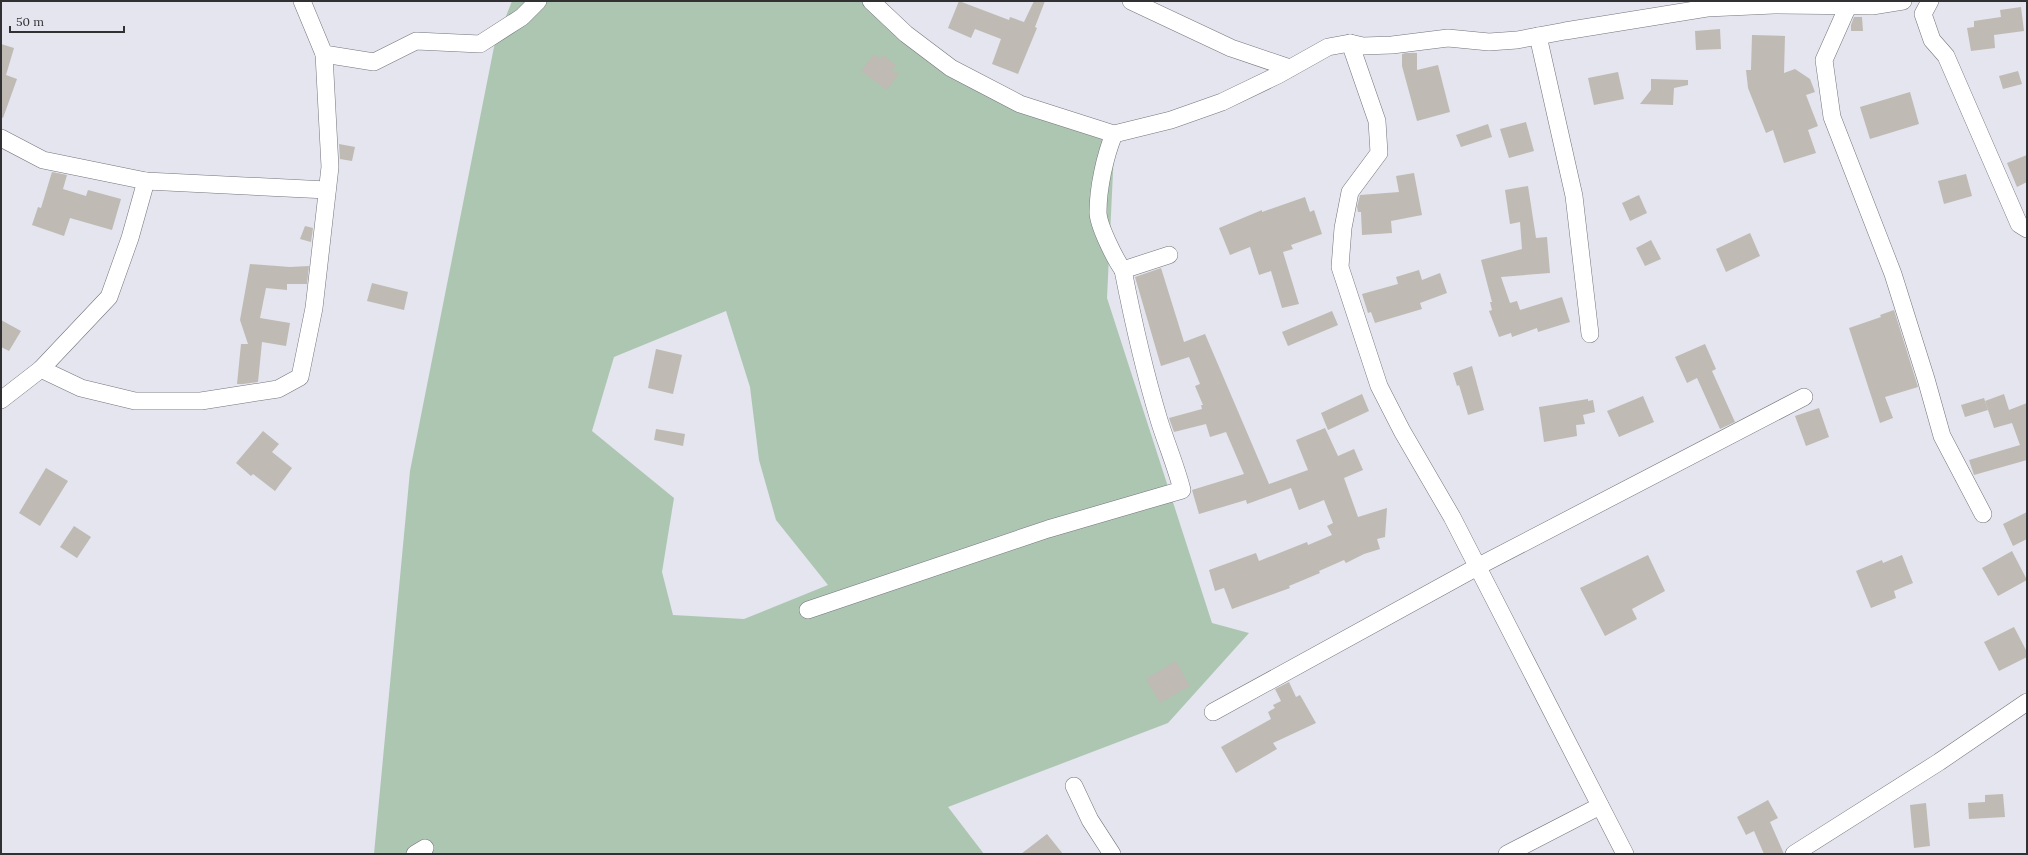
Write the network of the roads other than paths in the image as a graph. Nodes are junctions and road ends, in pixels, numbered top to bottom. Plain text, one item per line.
1 (302, 1) edge
2 (538, 1) edge
3 (871, 1) edge
4 (1132, 1) edge
5 (1902, 1) edge
6 (1930, 1) edge
7 (1848, 6) junction
8 (1673, 7) edge
9 (1538, 36) junction
10 (1350, 43) junction
11 (324, 54) junction
12 (1290, 68) junction
13 (1114, 134) junction
14 (1, 138) edge
15 (146, 181) junction
16 (327, 190) junction
17 (2027, 229) edge
18 (1168, 255) dead end
19 (1123, 270) junction
20 (1590, 334) dead end
21 (41, 369) junction
22 (1804, 397) dead end
23 (1, 400) edge
24 (1984, 514) dead end
25 (1477, 566) junction
26 (808, 610) dead end
27 (2027, 702) edge
28 (1213, 712) dead end
29 (1074, 786) dead end
30 (1600, 806) junction
31 (1112, 854) edge
32 (1507, 854) edge
33 (1625, 854) edge
34 (1794, 854) edge

1 - 11 street
2 - 11 street
3 - 13 street
4 - 12 street
5 - 7 street
6 - 17 street
7 - 8 street
7 - 24 street
8 - 9 street
9 - 10 street
9 - 20 street
10 - 12 street
10 - 25 street
11 - 16 street
12 - 13 street
13 - 19 street
14 - 15 street
15 - 16 street
15 - 21 street
16 - 21 street
18 - 19 street
19 - 26 street
21 - 23 street
22 - 25 street
25 - 28 street
25 - 30 street
27 - 34 street
29 - 31 street
30 - 32 street
30 - 33 street

